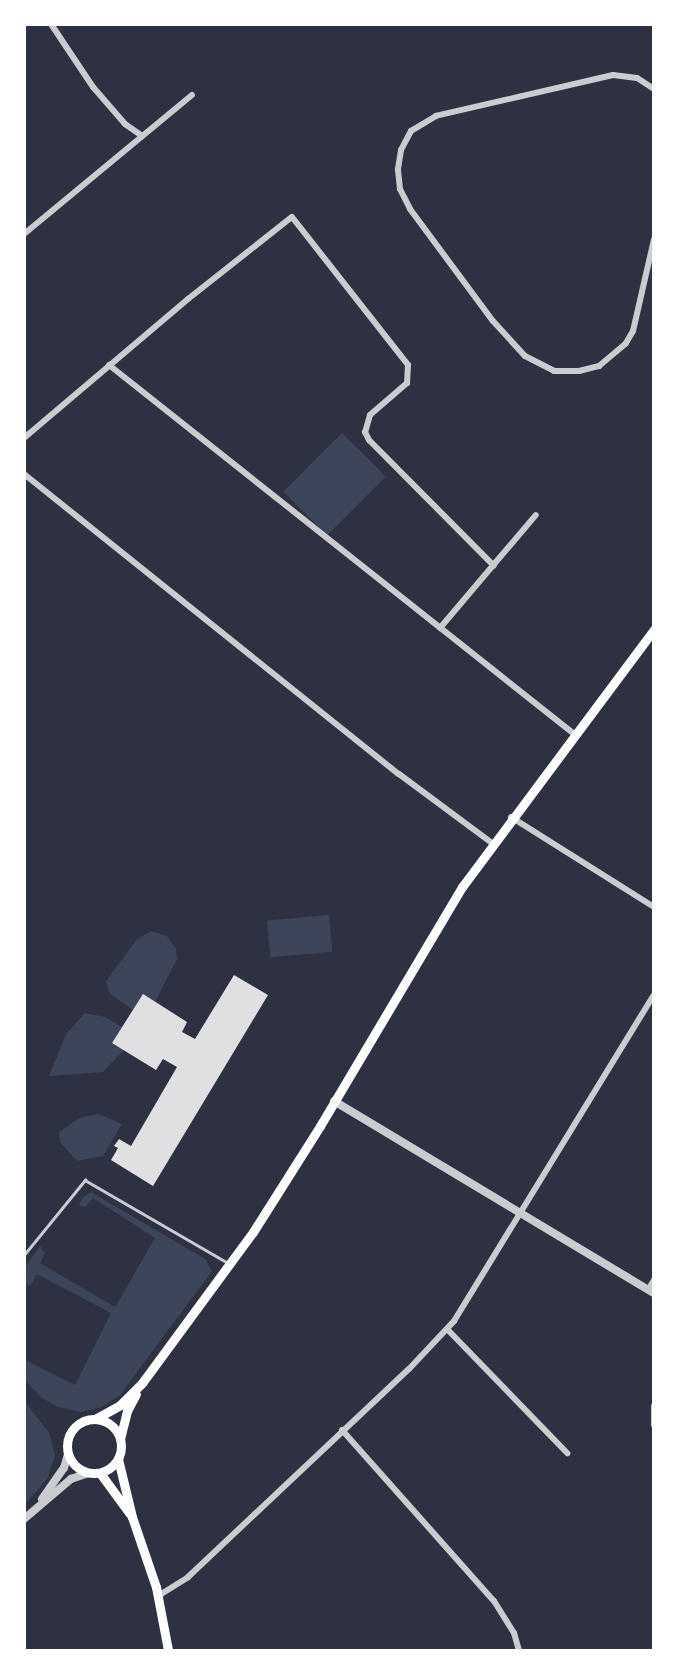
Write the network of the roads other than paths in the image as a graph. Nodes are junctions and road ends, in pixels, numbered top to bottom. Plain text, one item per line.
1 (51, 24) edge
2 (653, 89) edge
3 (192, 95) dead end
4 (142, 136) junction
5 (24, 234) edge
6 (653, 239) edge
7 (109, 365) junction
8 (24, 438) edge
9 (24, 474) edge
10 (536, 515) dead end
11 (494, 566) junction
12 (440, 628) junction
13 (653, 629) edge
14 (574, 734) junction
15 (511, 817) junction
16 (492, 843) junction
17 (653, 907) edge
18 (653, 995) edge
19 (334, 1101) junction
20 (520, 1213) junction
21 (24, 1255) edge
22 (230, 1264) junction
23 (653, 1280) edge
24 (651, 1292) edge
25 (447, 1329) junction
26 (142, 1383) junction
27 (653, 1406) edge
28 (95, 1419) junction
29 (653, 1425) edge
30 (342, 1430) junction
31 (120, 1439) junction
32 (567, 1453) dead end
33 (68, 1454) junction
34 (118, 1460) junction
35 (88, 1473) junction
36 (100, 1473) junction
37 (34, 1509) junction
38 (132, 1517) junction
39 (24, 1519) edge
40 (158, 1596) junction
41 (168, 1650) edge
42 (519, 1650) edge

1 - 4 street
2 - 6 street
3 - 4 street
4 - 5 street
7 - 8 street
7 - 11 street
7 - 12 street
9 - 16 street
10 - 11 street
11 - 12 street
12 - 14 street
13 - 14 main road
14 - 15 main road
15 - 16 main road
15 - 17 street
16 - 19 main road
18 - 20 street
19 - 20 street
19 - 22 main road
20 - 24 street
20 - 25 street
21 - 22 lane
22 - 26 main road
23 - 24 street
25 - 30 street
25 - 32 street
26 - 28 main road
26 - 31 main road
27 - 29 street
28 - 31 main road
28 - 33 main road
30 - 40 street
30 - 42 street
31 - 34 main road
33 - 35 main road
33 - 37 street
34 - 36 main road
34 - 38 main road
35 - 36 main road
35 - 37 street
36 - 38 main road
37 - 39 street
38 - 40 main road
40 - 41 main road

